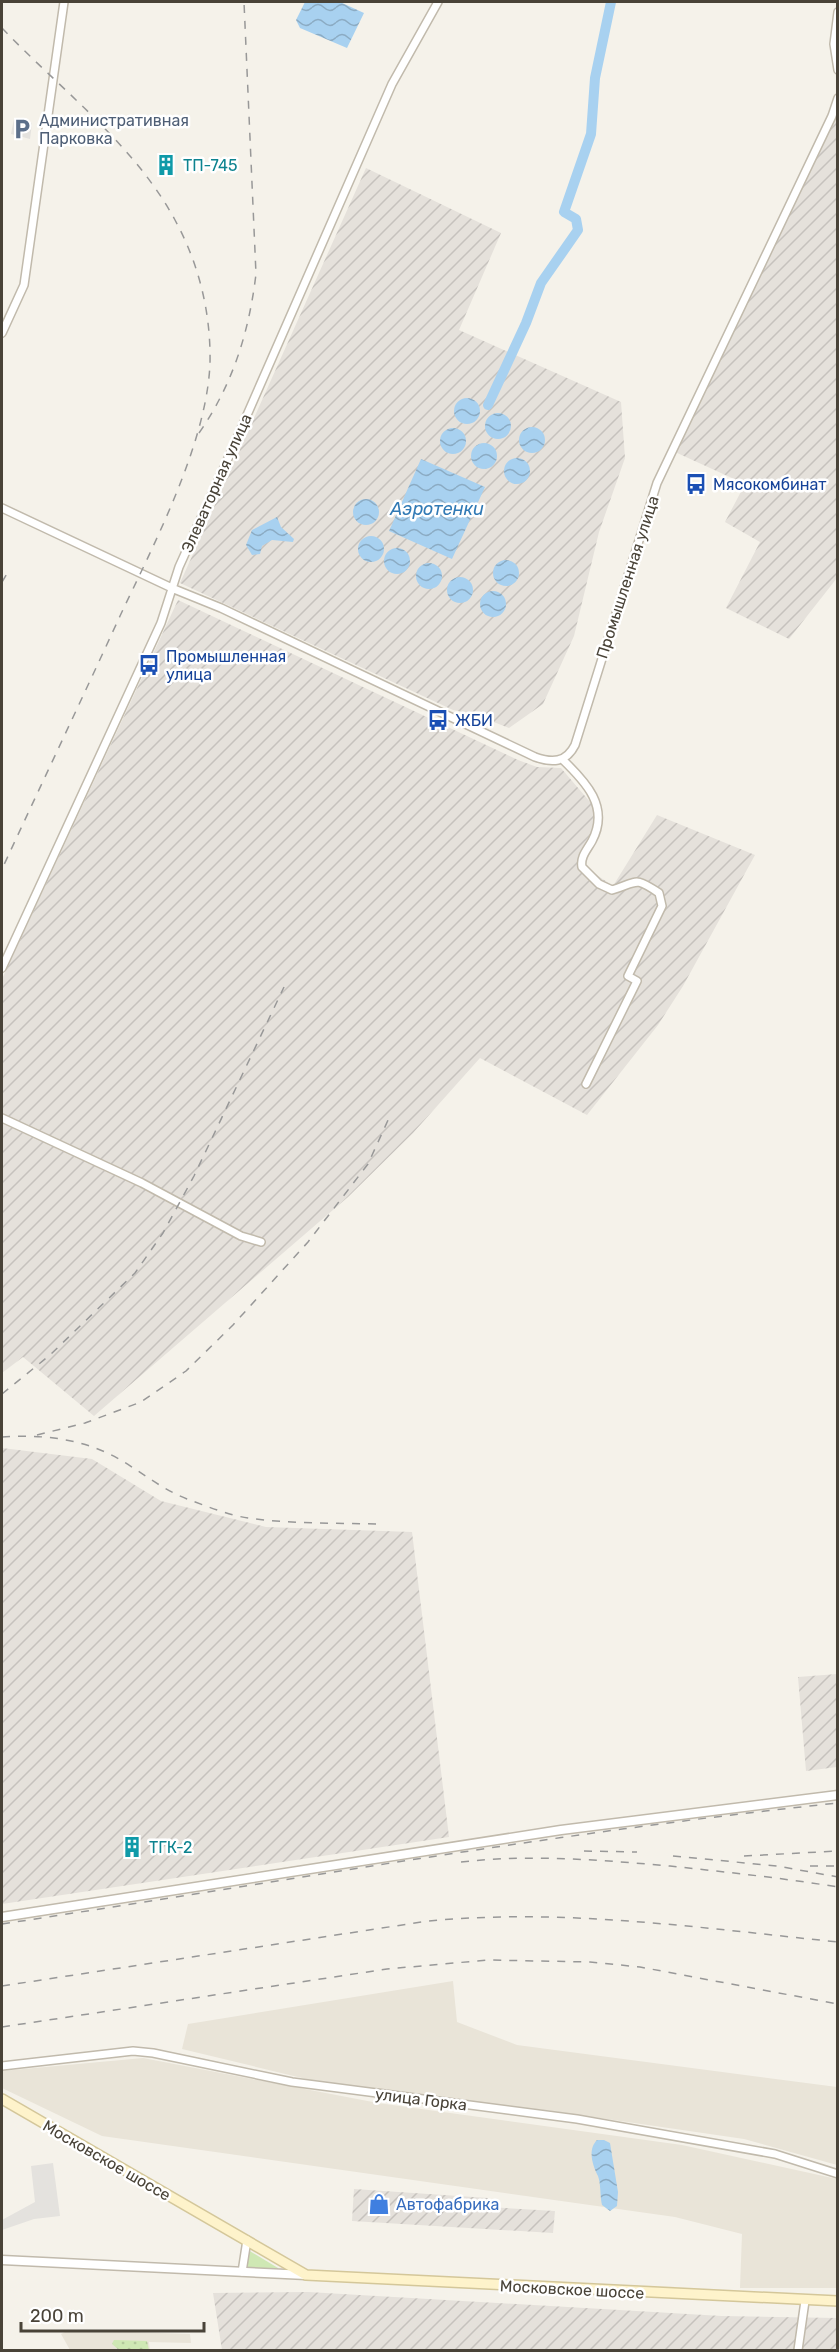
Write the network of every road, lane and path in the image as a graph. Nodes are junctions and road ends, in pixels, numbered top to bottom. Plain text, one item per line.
1 (64, 2) edge
2 (438, 2) edge
3 (837, 12) edge
4 (837, 70) edge
5 (837, 98) edge
6 (2, 333) edge
7 (2, 508) edge
8 (174, 589) junction
9 (562, 759) junction
10 (2, 968) edge
11 (586, 1084) dead end
12 (2, 1118) edge
13 (261, 1242) dead end
14 (837, 1794) edge
15 (2, 1917) edge
16 (2, 2066) edge
17 (2, 2098) edge
18 (837, 2174) edge
19 (246, 2240) junction
20 (2, 2260) edge
21 (242, 2272) junction
22 (306, 2275) junction
23 (805, 2301) junction
24 (837, 2301) edge
25 (798, 2350) edge

1 - 6 street
2 - 8 street, Элеваторная улица
3 - 4 street
5 - 9 street, Промышленная улица
7 - 8 street
8 - 9 street
8 - 10 street, Элеваторная улица
9 - 11 street
12 - 13 street
14 - 15 street
16 - 18 street, улица Горка
17 - 19 main road, Московское шоссе
19 - 21 street
19 - 22 main road, Московское шоссе
20 - 21 street, Московское шоссе
21 - 22 street, Московское шоссе
22 - 23 main road, Московское шоссе
23 - 24 main road, Московское шоссе
23 - 25 street

